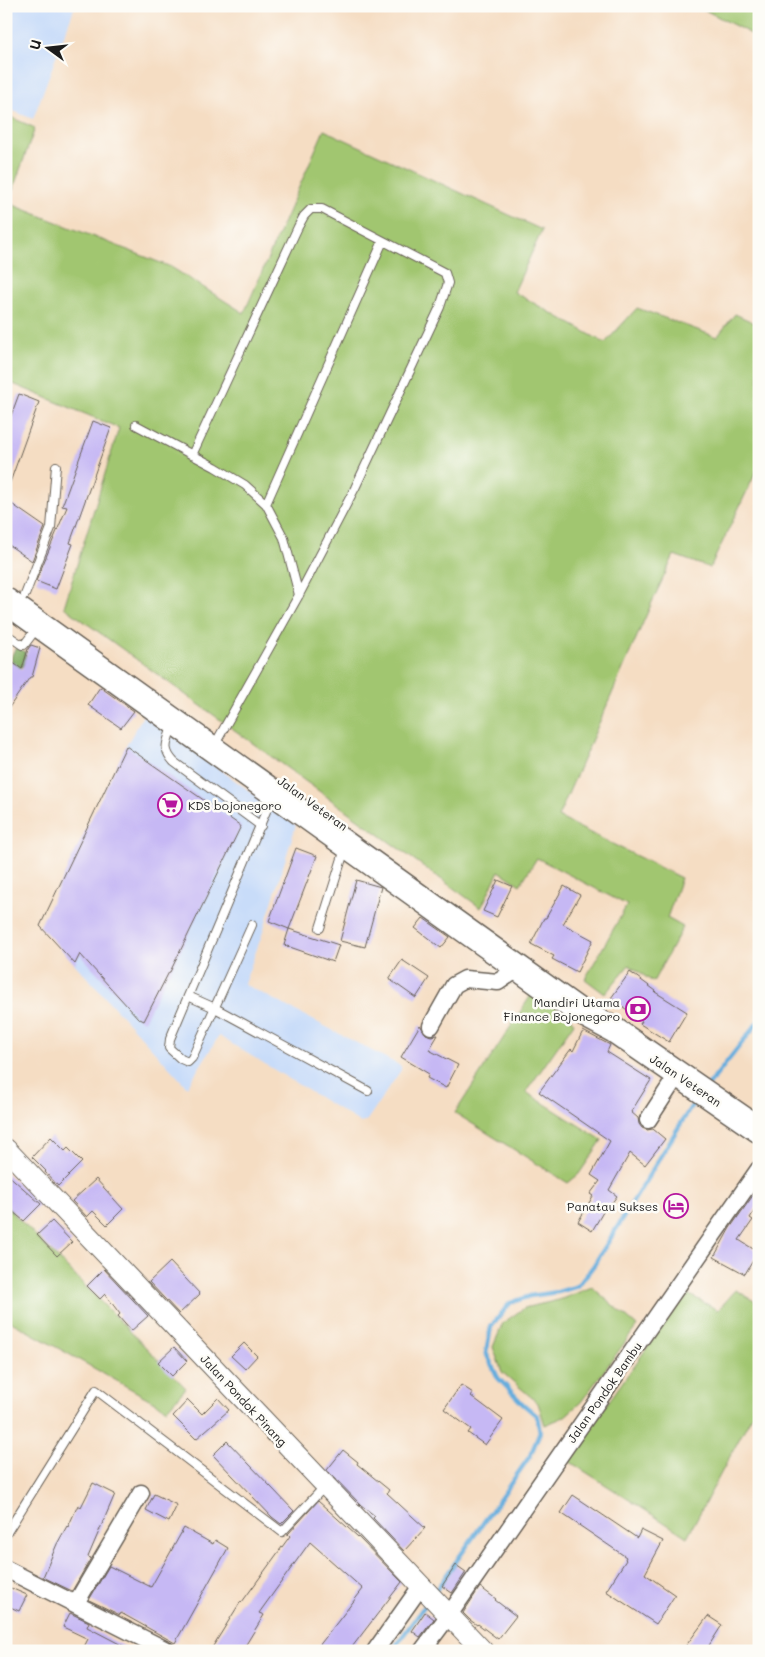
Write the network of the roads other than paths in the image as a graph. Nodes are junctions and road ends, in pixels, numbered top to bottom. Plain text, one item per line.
1 (383, 241) junction
2 (136, 425) dead end
3 (192, 455) junction
4 (56, 466) dead end
5 (266, 504) junction
6 (12, 592) edge
7 (299, 595) junction
8 (40, 624) junction
9 (6, 634) edge
10 (174, 721) junction
11 (216, 742) junction
12 (274, 793) junction
13 (261, 826) junction
14 (346, 845) junction
15 (252, 924) dead end
16 (320, 928) dead end
17 (518, 968) junction
18 (188, 996) junction
19 (215, 1008) junction
20 (430, 1026) dead end
21 (614, 1030) junction
22 (681, 1076) junction
23 (368, 1091) dead end
24 (648, 1120) dead end
25 (759, 1130) edge
26 (6, 1149) edge
27 (759, 1169) edge
28 (326, 1485) junction
29 (141, 1493) dead end
30 (6, 1534) edge
31 (6, 1568) edge
32 (422, 1587) junction
33 (76, 1604) junction
34 (443, 1610) junction
35 (168, 1651) edge
36 (375, 1651) edge
37 (422, 1651) edge
38 (483, 1651) edge

1 - 3 lane
1 - 5 lane
1 - 7 lane
2 - 3 lane
3 - 5 lane
4 - 6 lane
5 - 7 lane
6 - 8 main road, Jalan Veteran
6 - 11 main road, Jalan Veteran
7 - 11 lane
8 - 9 lane
8 - 10 main road, Jalan Veteran
10 - 11 main road, Jalan Veteran
10 - 13 lane
11 - 12 main road, Jalan Veteran
11 - 21 main road, Jalan Veteran
12 - 13 lane
12 - 14 main road, Jalan Veteran
13 - 18 lane
14 - 16 lane
14 - 17 main road, Jalan Veteran
15 - 19 lane
17 - 20 street
17 - 21 main road, Jalan Veteran
18 - 19 lane
18 - 19 lane
19 - 23 lane
21 - 22 main road, Jalan Veteran
22 - 24 street
22 - 25 main road, Jalan Veteran
26 - 28 street, Jalan Pondok Pinang
27 - 34 street, Jalan Pondok Bambu
28 - 30 lane
28 - 32 street, Jalan Pondok Pinang
29 - 33 street
31 - 33 street
32 - 34 street, Jalan Pondok Pinang
32 - 36 street
33 - 35 street
34 - 37 street, Jalan Pondok Bambu
34 - 38 street, Jalan Pondok Pinang

